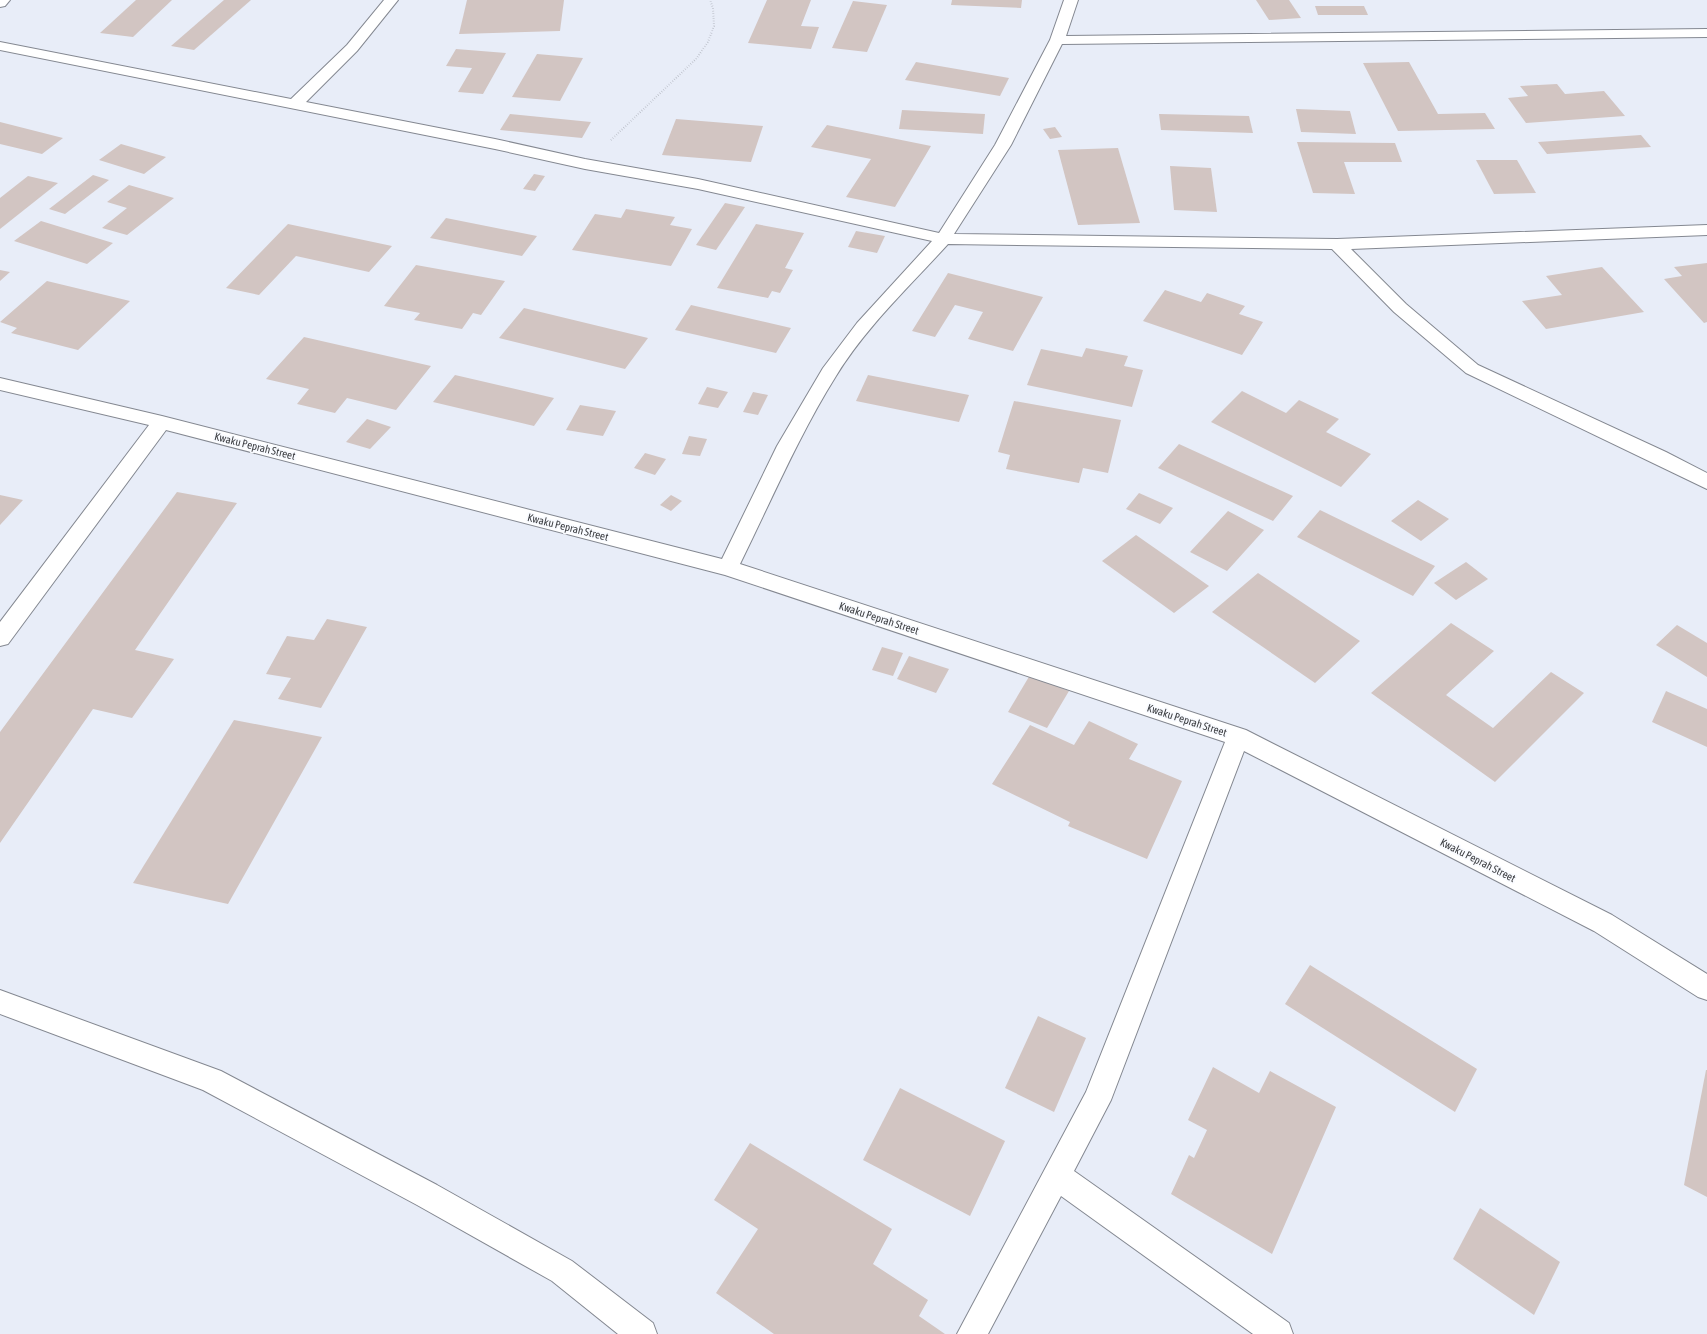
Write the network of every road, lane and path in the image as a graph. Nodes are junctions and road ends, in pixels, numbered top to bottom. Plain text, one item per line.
1 (3, 0) edge
2 (391, 0) edge
3 (710, 0) edge
4 (1071, 0) edge
5 (0, 3) edge
6 (1707, 33) edge
7 (1057, 40) junction
8 (0, 46) edge
9 (294, 105) junction
10 (585, 164) junction
11 (1707, 230) edge
12 (943, 239) junction
13 (1337, 244) junction
14 (0, 384) edge
15 (162, 422) junction
16 (1707, 482) edge
17 (728, 568) junction
18 (0, 638) edge
19 (1238, 738) junction
20 (1707, 988) edge
21 (0, 1002) edge
22 (1057, 1176) junction
23 (642, 1334) edge
24 (972, 1334) edge
25 (1278, 1334) edge

1 - 5 street
2 - 9 street
3 - 10 path
4 - 7 street
6 - 7 street
7 - 12 street
8 - 9 street
9 - 10 street
10 - 12 street
11 - 13 street
12 - 13 street
12 - 17 street
13 - 16 street
14 - 15 street, Kwaku Peprah Street
15 - 17 street, Kwaku Peprah Street
15 - 18 street
17 - 19 street, Kwaku Peprah Street
19 - 20 street, Kwaku Peprah Street
19 - 22 street
21 - 23 street
22 - 24 street
22 - 25 street

